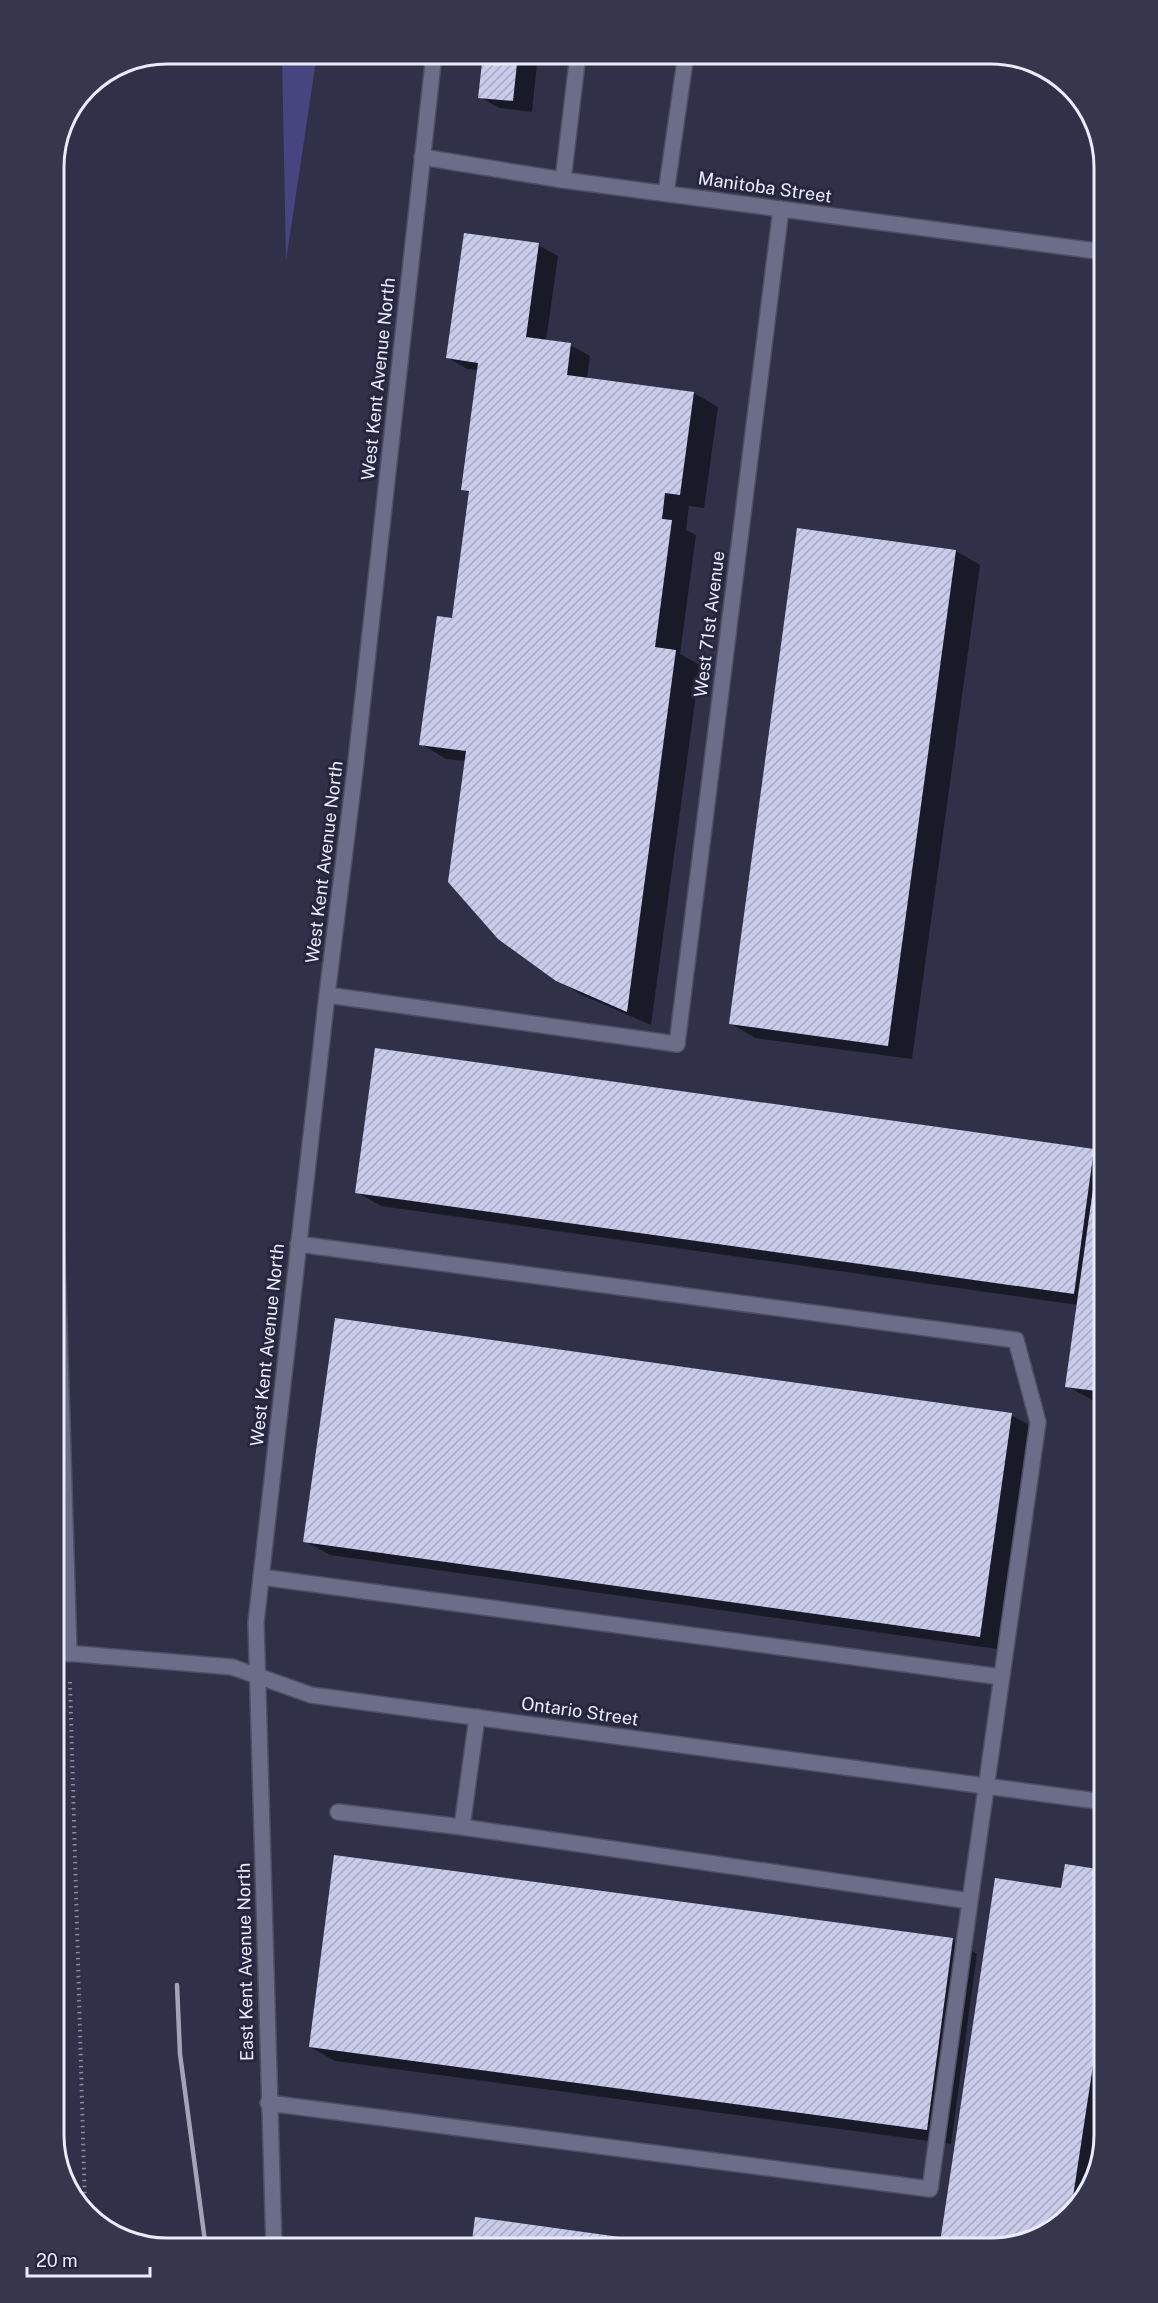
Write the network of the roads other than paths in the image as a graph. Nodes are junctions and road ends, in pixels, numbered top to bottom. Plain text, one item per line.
1 (433, 64) edge
2 (577, 64) edge
3 (684, 65) edge
4 (422, 157) junction
5 (563, 180) junction
6 (666, 193) junction
7 (781, 209) junction
8 (1094, 251) edge
9 (327, 995) junction
10 (298, 1244) junction
11 (261, 1577) junction
12 (64, 1653) edge
13 (258, 1675) junction
14 (1001, 1677) junction
15 (477, 1717) junction
16 (986, 1785) junction
17 (1094, 1801) edge
18 (338, 1812) dead end
19 (462, 1827) junction
20 (970, 1901) junction
21 (268, 2103) junction
22 (274, 2238) edge

1 - 4 street, West Kent Avenue North
2 - 5 street
3 - 6 street
4 - 5 street, Manitoba Street
4 - 9 street, West Kent Avenue North
5 - 6 street, Manitoba Street
6 - 7 street, Manitoba Street
7 - 8 street, Manitoba Street
7 - 9 street, West 71st Avenue
9 - 10 street, West Kent Avenue North
10 - 11 street, West Kent Avenue North
10 - 14 street
11 - 13 street, West Kent Avenue North
11 - 14 street
12 - 13 street, Ontario Street
13 - 15 street, Ontario Street
13 - 21 street, East Kent Avenue North
14 - 16 street
15 - 16 street, Ontario Street
15 - 19 street
16 - 17 street, Ontario Street
16 - 20 street
18 - 19 street
19 - 20 street
20 - 21 street
21 - 22 street, East Kent Avenue North

